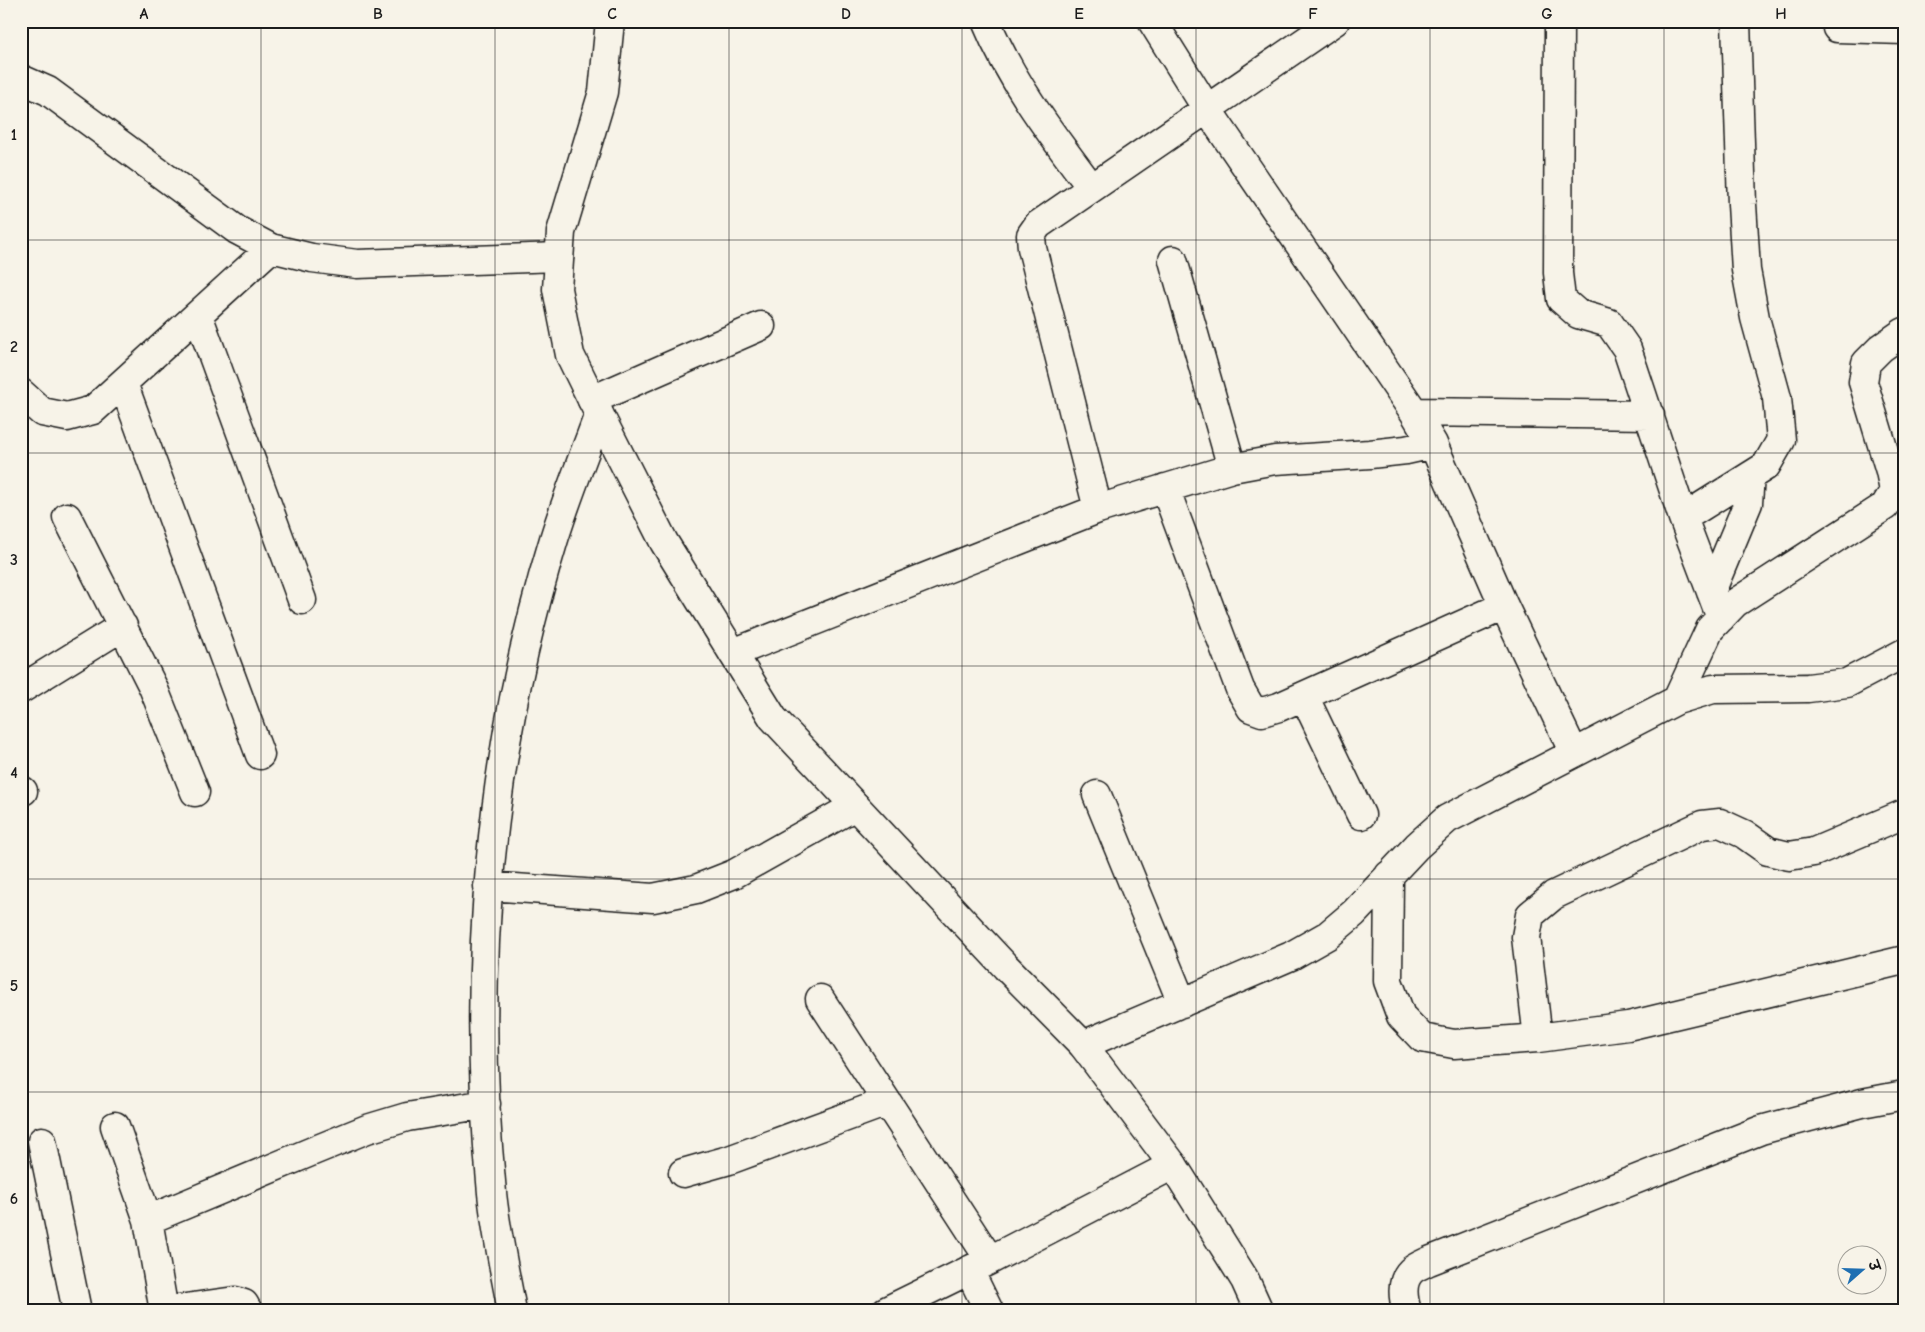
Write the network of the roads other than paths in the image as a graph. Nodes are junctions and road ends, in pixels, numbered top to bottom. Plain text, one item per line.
1 (610, 21) edge
2 (986, 21) edge
3 (1152, 21) edge
4 (1559, 21) edge
5 (1736, 21) edge
6 (1334, 22) edge
7 (1837, 28) dead end
8 (1904, 30) edge
9 (21, 79) edge
10 (1207, 109) junction
11 (1091, 188) junction
12 (271, 248) junction
13 (559, 257) junction
14 (1173, 260) dead end
15 (198, 315) junction
16 (761, 326) dead end
17 (1904, 332) edge
18 (123, 383) junction
19 (21, 393) edge
20 (596, 407) junction
21 (1414, 412) junction
22 (1650, 415) junction
23 (1433, 444) junction
24 (1232, 468) junction
25 (1750, 476) junction
26 (1165, 488) junction
27 (1098, 509) junction
28 (67, 518) dead end
29 (1683, 518) junction
30 (1711, 592) junction
31 (302, 600) dead end
32 (1504, 606) junction
33 (1716, 623) junction
34 (123, 626) junction
35 (1904, 652) edge
36 (734, 653) junction
37 (21, 689) edge
38 (1713, 689) junction
39 (1304, 696) junction
40 (1678, 700) junction
41 (1574, 753) junction
42 (260, 755) dead end
43 (195, 792) dead end
44 (1097, 795) dead end
45 (855, 806) junction
46 (1904, 814) edge
47 (1361, 815) dead end
48 (1389, 875) junction
49 (488, 886) junction
50 (1904, 960) edge
51 (820, 999) dead end
52 (1182, 1003) junction
53 (1538, 1038) junction
54 (1083, 1045) junction
55 (1904, 1095) edge
56 (888, 1102) junction
57 (486, 1104) junction
58 (115, 1126) dead end
59 (42, 1141) dead end
60 (1173, 1165) junction
61 (683, 1174) dead end
62 (148, 1220) junction
63 (980, 1265) junction
64 (77, 1311) edge
65 (248, 1311) edge
66 (512, 1311) edge
67 (886, 1311) edge
68 (989, 1311) edge
69 (1259, 1311) edge
70 (1407, 1311) edge

1 - 13 street
2 - 11 street
3 - 10 street
4 - 22 street
5 - 25 street
6 - 10 street
7 - 8 street
9 - 12 street
10 - 11 street
10 - 21 street
11 - 27 street
12 - 13 street
12 - 15 street
13 - 20 street
14 - 24 street
15 - 18 street
15 - 31 street
16 - 20 street
17 - 33 street
18 - 19 street
18 - 42 street
20 - 36 street
20 - 49 street
21 - 22 street
21 - 23 street
22 - 29 street
23 - 24 street
23 - 32 street
24 - 26 street
25 - 29 street
25 - 30 street
26 - 27 street
26 - 39 street
27 - 36 street
28 - 34 street
29 - 30 street
30 - 33 street
32 - 39 street
32 - 41 street
33 - 38 street
33 - 40 street
34 - 37 street
34 - 43 street
35 - 38 street
36 - 45 street
38 - 40 street
39 - 47 street
40 - 41 street
41 - 48 street
44 - 52 street
45 - 49 street
45 - 54 street
46 - 53 street
48 - 52 street
48 - 53 street
49 - 57 street
50 - 53 street
51 - 56 street
52 - 54 street
54 - 60 street
55 - 70 street
56 - 61 street
56 - 63 street
57 - 62 street
57 - 66 street
58 - 62 street
59 - 64 street
60 - 63 street
60 - 69 street
62 - 65 street
63 - 67 street
63 - 68 street

